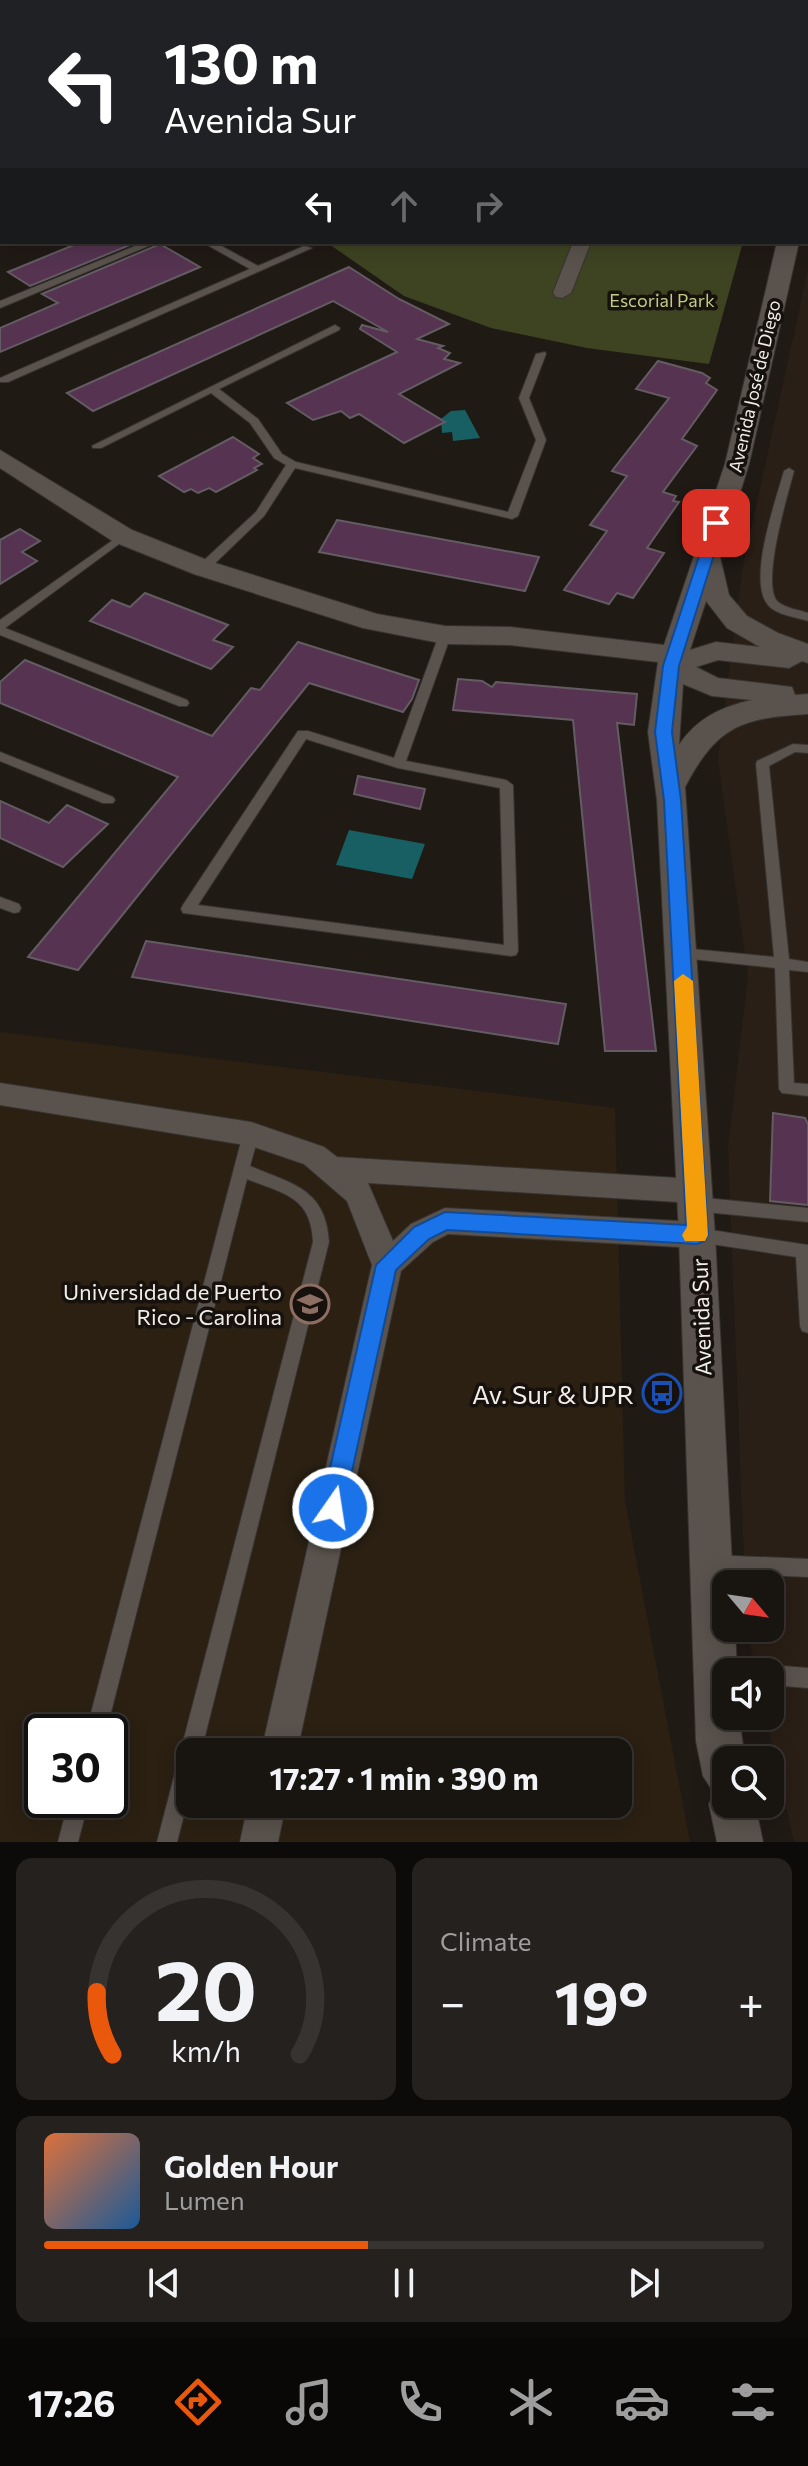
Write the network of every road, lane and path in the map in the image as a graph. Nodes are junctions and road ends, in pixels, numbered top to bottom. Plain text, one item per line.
1 (148, 244) edge
2 (211, 244) edge
3 (581, 244) edge
4 (788, 244) edge
5 (307, 248) dead end
6 (258, 270) junction
7 (562, 293) dead end
8 (1, 303) edge
9 (335, 328) dead end
10 (541, 354) dead end
11 (4, 380) dead end
12 (212, 389) junction
13 (97, 446) dead end
14 (0, 457) edge
15 (292, 464) junction
16 (789, 471) dead end
17 (123, 536) junction
18 (706, 552) junction
19 (203, 568) junction
20 (808, 617) edge
21 (0, 629) edge
22 (445, 635) junction
23 (808, 654) edge
24 (808, 661) edge
25 (671, 666) junction
26 (808, 696) edge
27 (183, 703) dead end
28 (808, 704) edge
29 (808, 749) edge
30 (0, 756) edge
31 (398, 764) junction
32 (671, 786) junction
33 (108, 800) dead end
34 (682, 953) junction
35 (782, 963) junction
36 (808, 967) edge
37 (808, 1090) edge
38 (0, 1094) edge
39 (251, 1134) junction
40 (332, 1169) junction
41 (243, 1170) junction
42 (561, 1183) junction
43 (695, 1210) junction
44 (808, 1215) edge
45 (557, 1227) junction
46 (806, 1251) edge
47 (387, 1265) junction
48 (808, 1326) edge
49 (711, 1564) junction
50 (808, 1568) edge
51 (720, 1658) edge
52 (784, 1676) edge
53 (808, 1678) edge
54 (101, 1714) edge
55 (194, 1738) edge
56 (282, 1738) edge
57 (176, 1807) edge
58 (74, 1818) edge
59 (264, 1818) edge
60 (735, 1818) edge
61 (68, 1842) edge
62 (167, 1842) edge
63 (259, 1842) edge
64 (740, 1842) edge

1 - 8 lane
2 - 6 lane
3 - 7 street
4 - 18 street, Avenida José de Diego
5 - 6 lane
6 - 11 lane
9 - 12 lane
10 - 15 lane
12 - 13 lane
12 - 15 lane
14 - 17 street
15 - 19 lane
16 - 20 lane
17 - 19 street
17 - 21 lane
18 - 23 street
18 - 25 street, Avenida José de Diego
19 - 22 street
21 - 27 lane
22 - 25 street
22 - 31 lane
24 - 25 street
25 - 26 street
25 - 32 street, Avenida Sur
28 - 32 street
29 - 35 lane
30 - 33 lane
31 - 31 lane
32 - 34 street, Avenida Sur
34 - 35 lane
34 - 43 street, Avenida Sur
35 - 36 lane
35 - 37 lane
38 - 39 street
39 - 40 street
39 - 41 lane
40 - 42 street
40 - 47 street
41 - 54 lane
41 - 55 lane
42 - 43 street
42 - 45 street
43 - 44 lane
43 - 45 street
43 - 46 lane
43 - 49 street, Avenida Sur
45 - 47 street
46 - 48 lane
47 - 56 street
49 - 50 lane
49 - 51 street, Avenida Sur
52 - 53 lane
57 - 62 lane
58 - 61 lane
59 - 63 street
60 - 64 street

